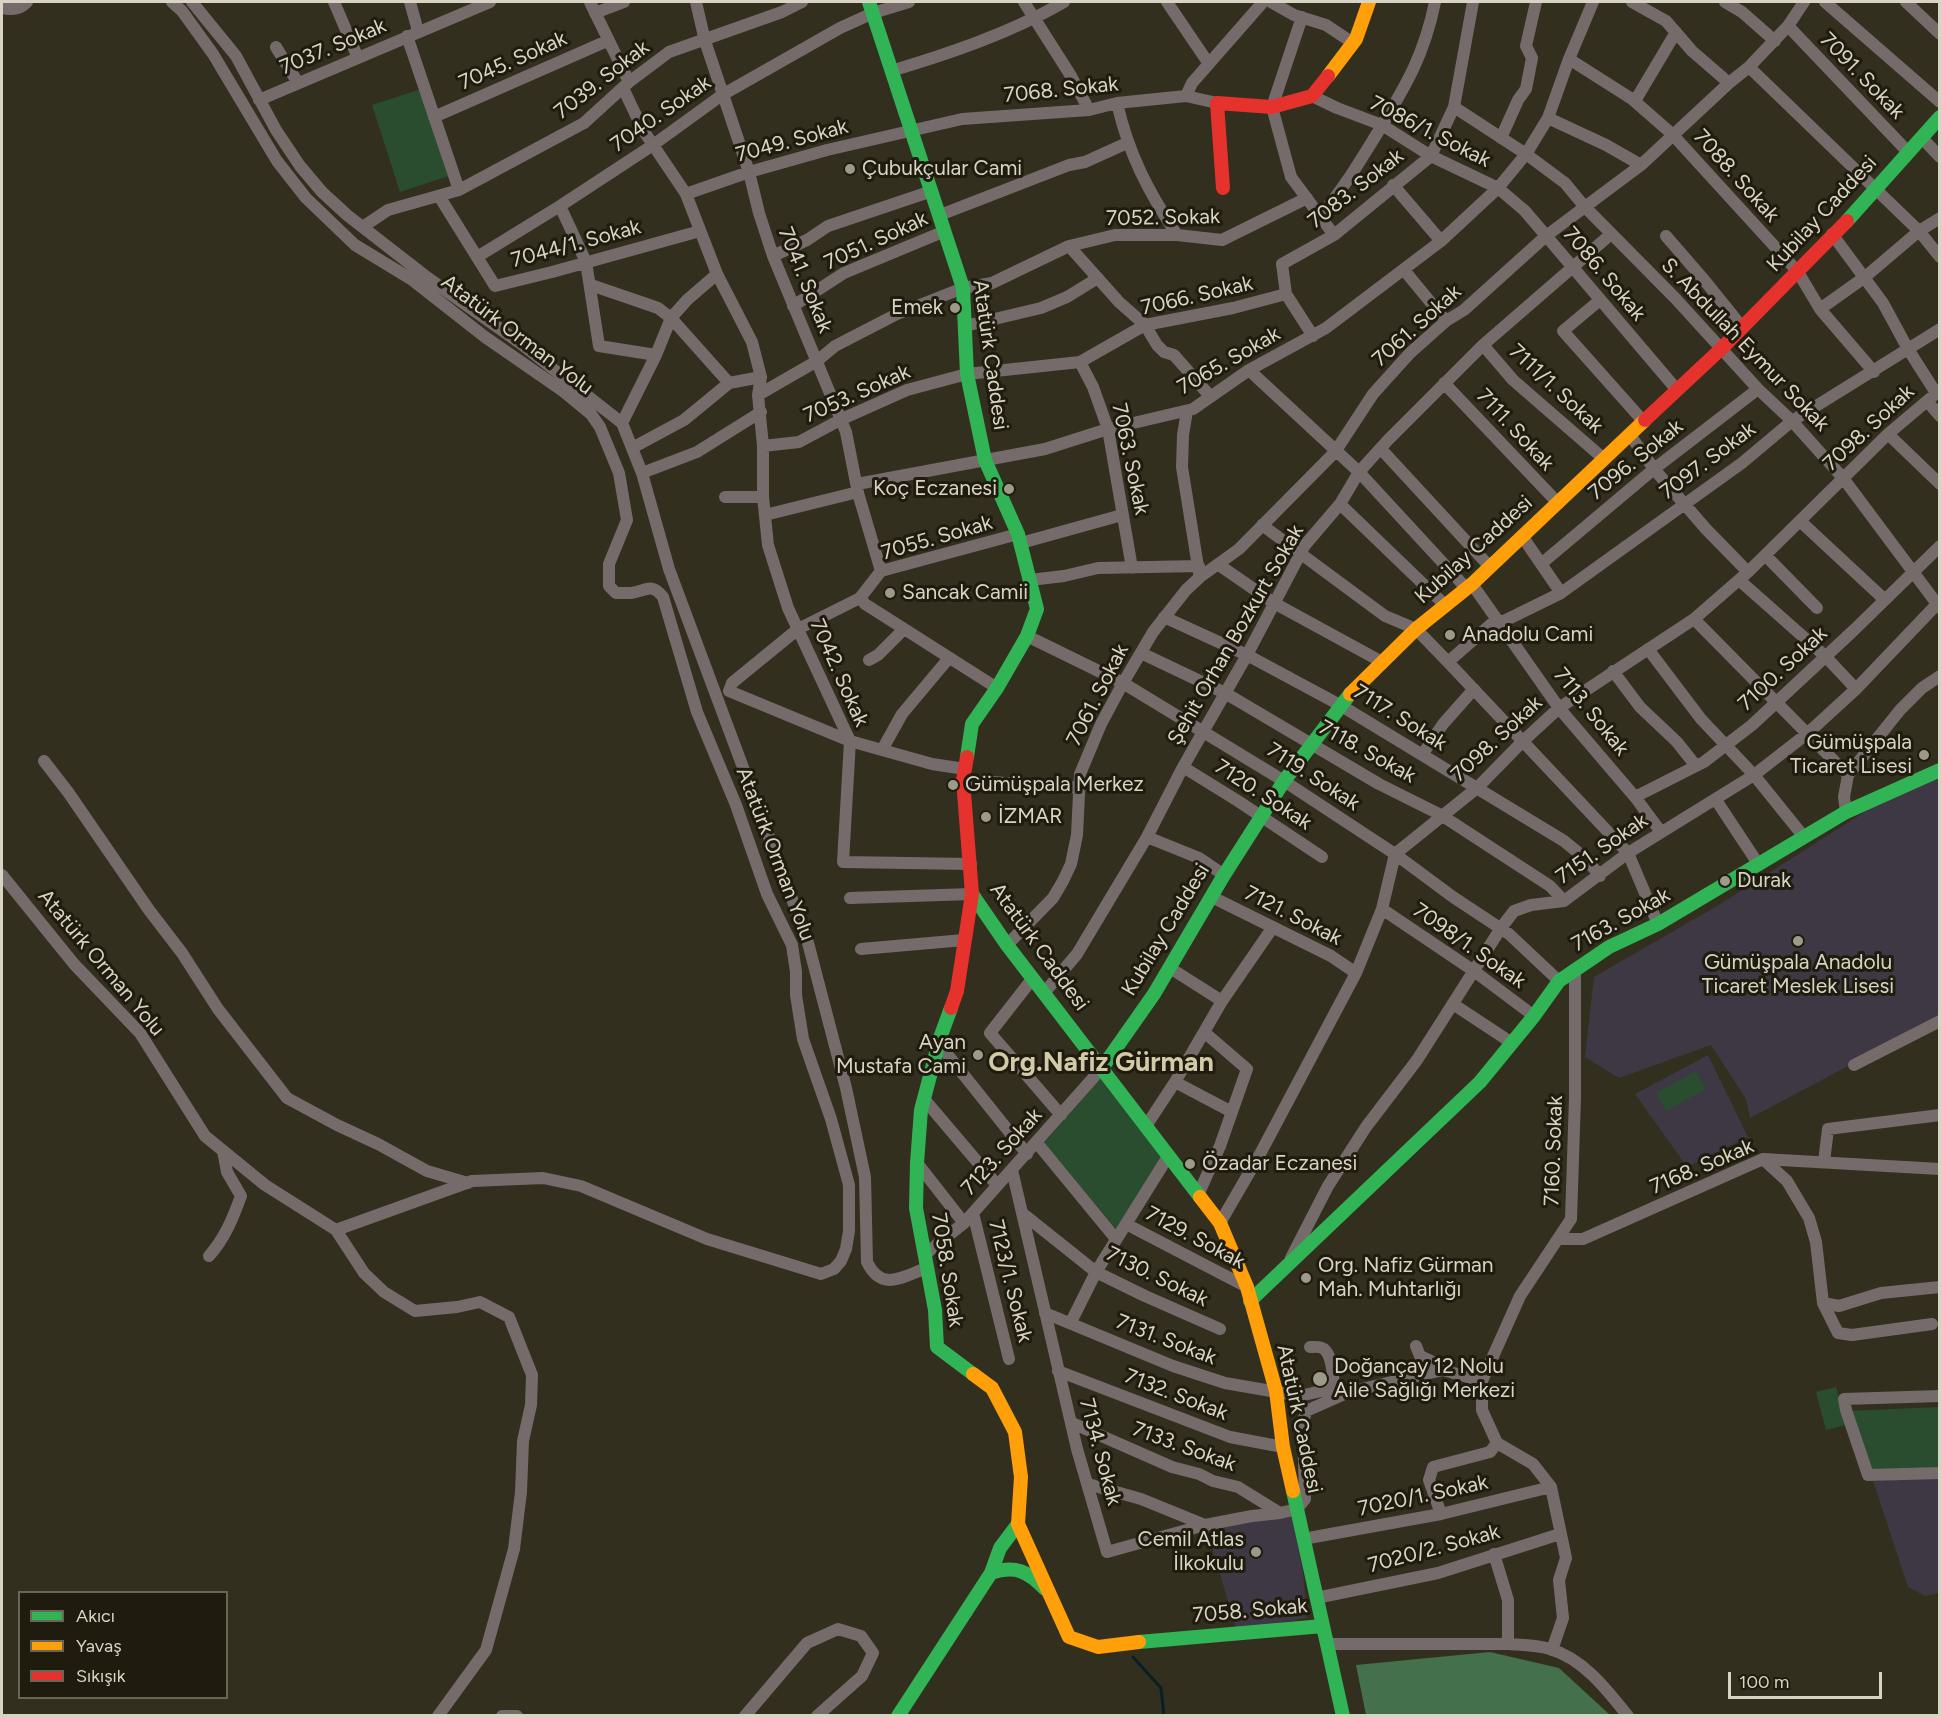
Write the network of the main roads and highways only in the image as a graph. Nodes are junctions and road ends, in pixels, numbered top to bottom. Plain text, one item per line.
1 (1369, 2) edge
2 (871, 7) edge
3 (1940, 117) edge
4 (1223, 188) dead end
5 (1940, 770) edge
6 (972, 894) junction
7 (1102, 1068) junction
8 (1249, 1294) junction
9 (1018, 1524) junction
10 (1000, 1548) junction
11 (1038, 1565) junction
12 (991, 1573) junction
13 (1050, 1594) junction
14 (1323, 1626) junction
15 (898, 1716) edge
16 (1343, 1716) edge

1 - 4 main road
2 - 6 main road, Atatürk Caddesi
3 - 7 main road, Kubilay Caddesi
5 - 8 main road, 7163. Sokak
6 - 7 main road, Atatürk Caddesi
6 - 9 main road, 7058. Sokak
7 - 8 main road, Atatürk Caddesi
8 - 14 main road, Atatürk Caddesi
9 - 10 main road
9 - 11 main road, 7058. Sokak
10 - 11 main road
10 - 12 main road
11 - 13 main road, 7058. Sokak
12 - 13 main road
12 - 15 main road
13 - 14 main road, 7058. Sokak
14 - 16 main road, Atatürk Caddesi

